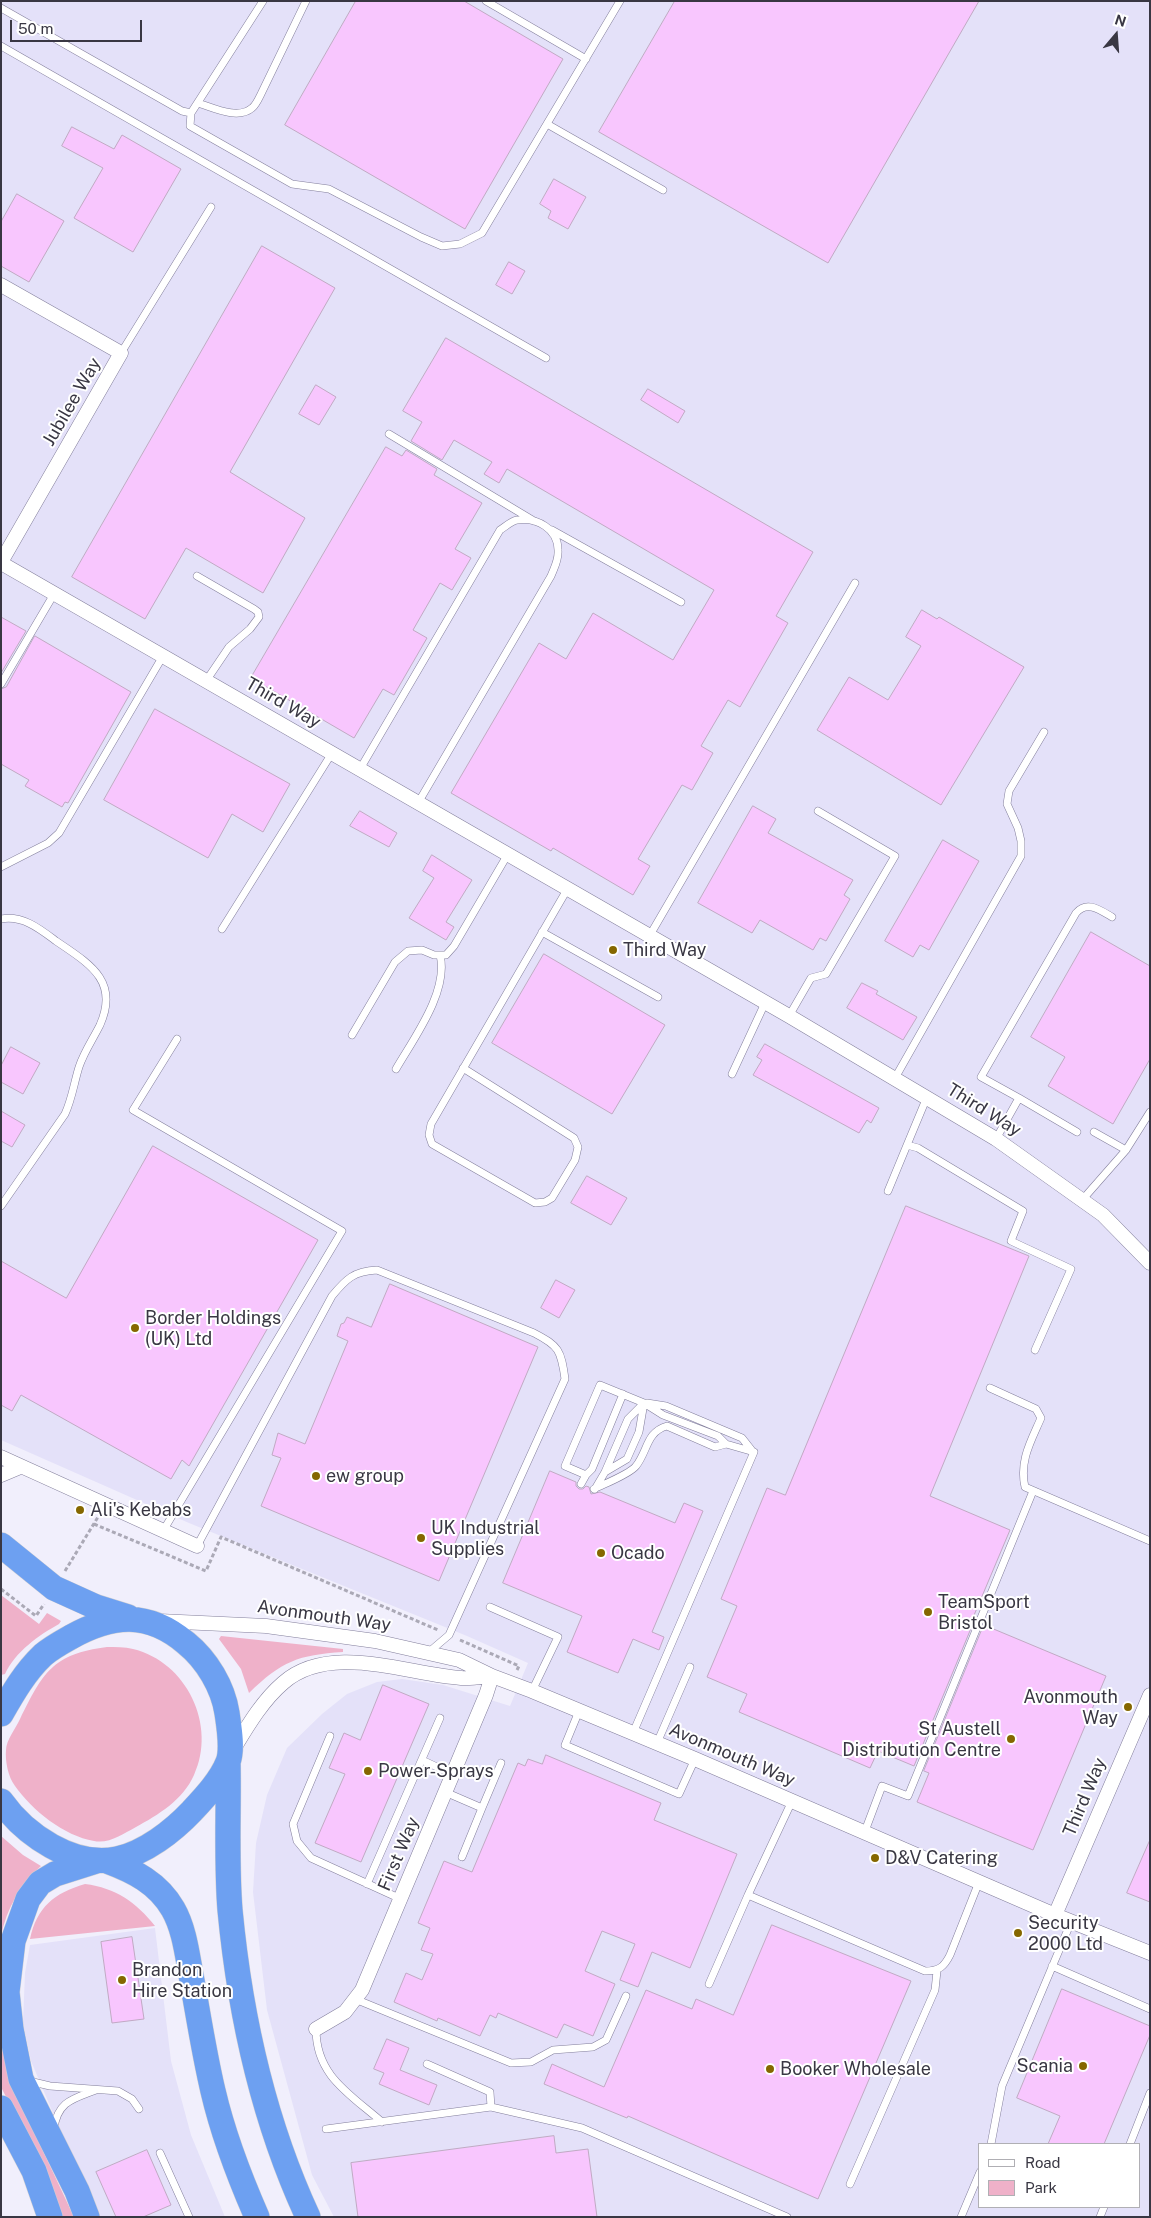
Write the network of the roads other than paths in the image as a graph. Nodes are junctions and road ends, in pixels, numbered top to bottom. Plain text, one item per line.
1 (263, 1) edge
2 (306, 1) edge
3 (486, 1) edge
4 (620, 1) edge
5 (1, 8) edge
6 (1, 46) edge
7 (586, 59) junction
8 (198, 103) junction
9 (191, 113) junction
10 (548, 124) junction
11 (663, 190) dead end
12 (211, 207) dead end
13 (1, 285) edge
14 (121, 353) junction
15 (546, 358) dead end
16 (389, 434) dead end
17 (534, 521) junction
18 (547, 527) junction
19 (1, 563) edge
20 (197, 576) dead end
21 (855, 584) dead end
22 (54, 594) junction
23 (681, 602) dead end
24 (163, 656) junction
25 (206, 681) junction
26 (1, 684) edge
27 (1044, 732) dead end
28 (332, 753) junction
29 (360, 769) junction
30 (418, 803) junction
31 (818, 811) dead end
32 (508, 854) junction
33 (1, 867) edge
34 (568, 888) junction
35 (1112, 917) dead end
36 (1, 919) edge
37 (222, 929) dead end
38 (542, 932) junction
39 (650, 935) junction
40 (440, 955) junction
41 (658, 997) dead end
42 (765, 1003) junction
43 (789, 1016) junction
44 (352, 1035) dead end
45 (177, 1039) dead end
46 (463, 1068) junction
47 (396, 1069) dead end
48 (732, 1074) dead end
49 (895, 1078) junction
50 (927, 1097) junction
51 (1019, 1098) junction
52 (1150, 1112) edge
53 (1077, 1132) dead end
54 (1094, 1132) dead end
55 (996, 1139) junction
56 (907, 1145) junction
57 (1126, 1150) junction
58 (888, 1191) dead end
59 (1083, 1199) junction
60 (1, 1206) edge
61 (1150, 1263) edge
62 (1035, 1350) dead end
63 (990, 1388) dead end
64 (623, 1394) junction
65 (644, 1403) junction
66 (726, 1444) junction
67 (754, 1452) junction
68 (1, 1458) edge
69 (20, 1467) junction
70 (605, 1472) junction
71 (1, 1475) edge
72 (586, 1476) junction
73 (581, 1484) dead end
74 (1033, 1491) junction
75 (163, 1531) junction
76 (1150, 1542) edge
77 (1, 1545) edge
78 (197, 1546) joint
79 (490, 1607) dead end
80 (140, 1620) junction
81 (429, 1652) junction
82 (690, 1667) dead end
83 (492, 1676) junction
84 (532, 1691) junction
85 (1150, 1695) edge
86 (580, 1711) junction
87 (1, 1714) edge
88 (440, 1718) dead end
89 (634, 1733) junction
90 (330, 1736) dead end
91 (657, 1743) junction
92 (228, 1759) junction
93 (695, 1759) junction
94 (422, 1760) junction
95 (501, 1763) dead end
96 (452, 1774) junction
97 (445, 1792) junction
98 (1, 1801) edge
99 (792, 1801) junction
100 (482, 1808) junction
101 (864, 1831) junction
102 (462, 1857) dead end
103 (103, 1861) junction
104 (979, 1882) junction
105 (367, 1884) junction
106 (748, 1895) junction
107 (401, 1899) junction
108 (1055, 1915) junction
109 (1071, 1922) junction
110 (1150, 1954) edge
111 (1052, 1966) junction
112 (937, 1971) junction
113 (709, 1984) dead end
114 (626, 1996) dead end
115 (355, 1999) junction
116 (1150, 2009) edge
117 (316, 2028) joint
118 (427, 2064) dead end
119 (21, 2079) junction
120 (99, 2090) junction
121 (1150, 2093) edge
122 (491, 2107) junction
123 (139, 2109) dead end
124 (3, 2113) edge
125 (382, 2122) junction
126 (326, 2129) dead end
127 (52, 2142) junction
128 (991, 2143) edge
129 (1130, 2143) edge
130 (160, 2153) dead end
131 (978, 2177) edge
132 (850, 2184) dead end
133 (50, 2217) edge
134 (87, 2217) edge
135 (189, 2217) edge
136 (257, 2217) edge
137 (308, 2217) edge
138 (787, 2217) edge
139 (961, 2217) edge

1 - 8 lane
2 - 8 lane
3 - 7 lane
4 - 7 lane
5 - 9 lane
6 - 15 lane
7 - 10 lane
8 - 9 lane
9 - 10 lane
10 - 11 lane
12 - 14 lane
13 - 14 street, Jubilee Way
14 - 19 street, Jubilee Way
16 - 17 lane
17 - 18 lane
17 - 29 lane
18 - 23 lane
18 - 30 lane
19 - 22 street, Third Way
20 - 25 lane
21 - 39 lane
22 - 24 street, Third Way
22 - 26 lane
24 - 25 street, Third Way
24 - 33 lane
25 - 28 street, Third Way
27 - 49 lane
28 - 29 street, Third Way
28 - 37 lane
29 - 30 street, Third Way
30 - 32 street, Third Way
31 - 43 lane
32 - 34 street, Third Way
32 - 40 lane
34 - 38 lane
34 - 39 street, Third Way
35 - 51 lane
36 - 60 lane
38 - 41 lane
38 - 46 lane
39 - 42 street, Third Way
40 - 44 lane
40 - 47 lane
42 - 43 street, Third Way
42 - 48 lane
43 - 49 street, Third Way
45 - 75 lane
46 - 46 lane
49 - 50 street, Third Way
50 - 55 street, Third Way
50 - 56 lane
51 - 53 lane
51 - 55 lane
52 - 57 lane
54 - 57 lane
55 - 59 street, Third Way
56 - 58 lane
56 - 62 lane
57 - 59 lane
59 - 61 street, Third Way
63 - 74 lane
64 - 65 lane
64 - 72 lane
64 - 72 lane
65 - 66 lane
65 - 67 lane
65 - 70 lane
65 - 70 lane
66 - 67 lane
66 - 70 lane
67 - 89 lane
68 - 69 street
69 - 71 street
69 - 75 street
72 - 73 lane
74 - 76 lane
74 - 101 lane
75 - 78 street
77 - 80 highway
78 - 81 lane
79 - 84 lane
80 - 81 street, Avonmouth Way
80 - 87 highway
80 - 92 highway
81 - 83 street, Avonmouth Way
82 - 91 lane
83 - 84 street, Avonmouth Way
83 - 92 street, Avonmouth Way
83 - 96 street, First Way
84 - 86 street, Avonmouth Way
85 - 108 street, Third Way
86 - 89 street, Avonmouth Way
86 - 93 lane
88 - 94 lane
89 - 91 street, Avonmouth Way
90 - 105 lane
91 - 93 street, Avonmouth Way
92 - 103 highway
92 - 137 highway
93 - 99 street, Avonmouth Way
94 - 96 lane
94 - 105 lane
95 - 100 lane
96 - 97 street, First Way
97 - 100 lane
97 - 107 street, First Way
98 - 103 highway
99 - 101 street, Avonmouth Way
99 - 106 lane
100 - 102 lane
101 - 104 street, Avonmouth Way
103 - 119 highway
103 - 136 highway
104 - 108 street, Avonmouth Way
104 - 112 lane
105 - 107 lane
106 - 112 lane
106 - 113 lane
107 - 115 street, First Way
108 - 109 street, Avonmouth Way
109 - 110 street, Avonmouth Way
109 - 111 lane
111 - 116 lane
111 - 128 lane
112 - 132 lane
114 - 115 lane
115 - 117 street, First Way
117 - 125 lane
118 - 122 lane
119 - 120 lane
119 - 127 highway
120 - 123 lane
120 - 127 lane
121 - 129 lane
122 - 125 lane
122 - 138 lane
124 - 133 highway
125 - 126 lane
127 - 134 highway
130 - 135 lane
131 - 139 lane

